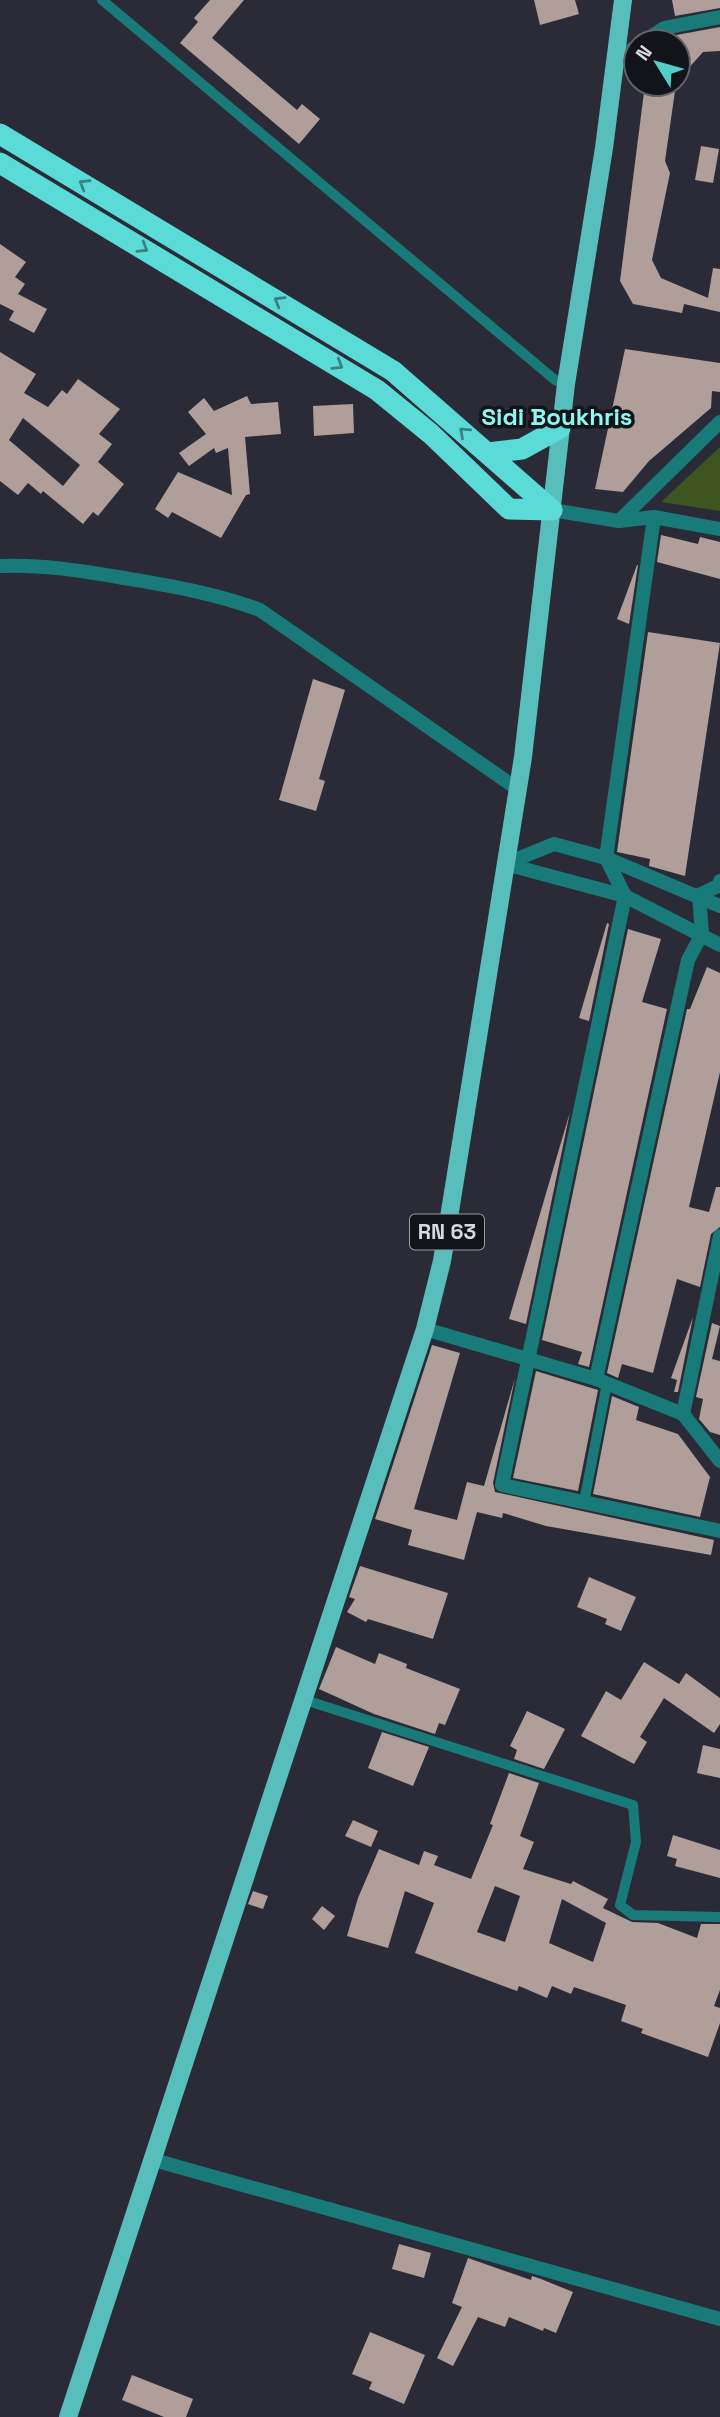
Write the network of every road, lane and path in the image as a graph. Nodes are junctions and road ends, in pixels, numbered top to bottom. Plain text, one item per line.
1 (102, 0) edge
2 (623, 0) edge
3 (720, 17) edge
4 (664, 28) edge
5 (622, 56) edge
6 (615, 60) junction
7 (0, 134) edge
8 (0, 163) edge
9 (566, 384) junction
10 (720, 422) edge
11 (560, 428) junction
12 (488, 453) junction
13 (552, 510) junction
14 (654, 517) junction
15 (619, 521) junction
16 (720, 529) edge
17 (0, 566) edge
18 (516, 788) junction
19 (606, 858) junction
20 (505, 864) junction
21 (720, 881) edge
22 (699, 895) junction
23 (625, 896) junction
24 (720, 906) edge
25 (702, 934) junction
26 (720, 946) edge
27 (720, 1236) edge
28 (425, 1329) junction
29 (529, 1361) junction
30 (602, 1381) junction
31 (683, 1414) junction
32 (720, 1461) edge
33 (584, 1502) junction
34 (720, 1531) edge
35 (305, 1700) junction
36 (720, 1917) edge
37 (154, 2160) junction
38 (720, 2319) edge
39 (68, 2417) edge

1 - 9 lane
2 - 6 main road, RN 63
3 - 4 street
5 - 6 street
6 - 9 main road, RN 63
12 -> 7 highway
8 -> 13 highway
9 - 11 main road, RN 63
10 - 15 street
11 - 12 highway
11 - 13 main road, RN 63
12 - 13 highway
13 - 15 street
13 - 18 main road, RN 63
14 - 15 street
14 - 16 street
14 - 19 street
17 - 18 street
18 - 20 main road, RN 63
19 - 20 street
19 - 22 street
19 - 23 street
20 - 23 street
20 - 28 main road, RN 63
21 - 22 street
22 - 24 street
22 - 25 street
23 - 25 street
23 - 29 street
25 - 26 street
25 - 30 street
27 - 31 street
28 - 29 street
28 - 35 main road, RN 63
29 - 30 street
29 - 33 street
30 - 31 street
30 - 33 lane
31 - 32 street
33 - 34 street
35 - 36 lane
35 - 37 main road, RN 63
37 - 38 street
37 - 39 main road, RN 63

